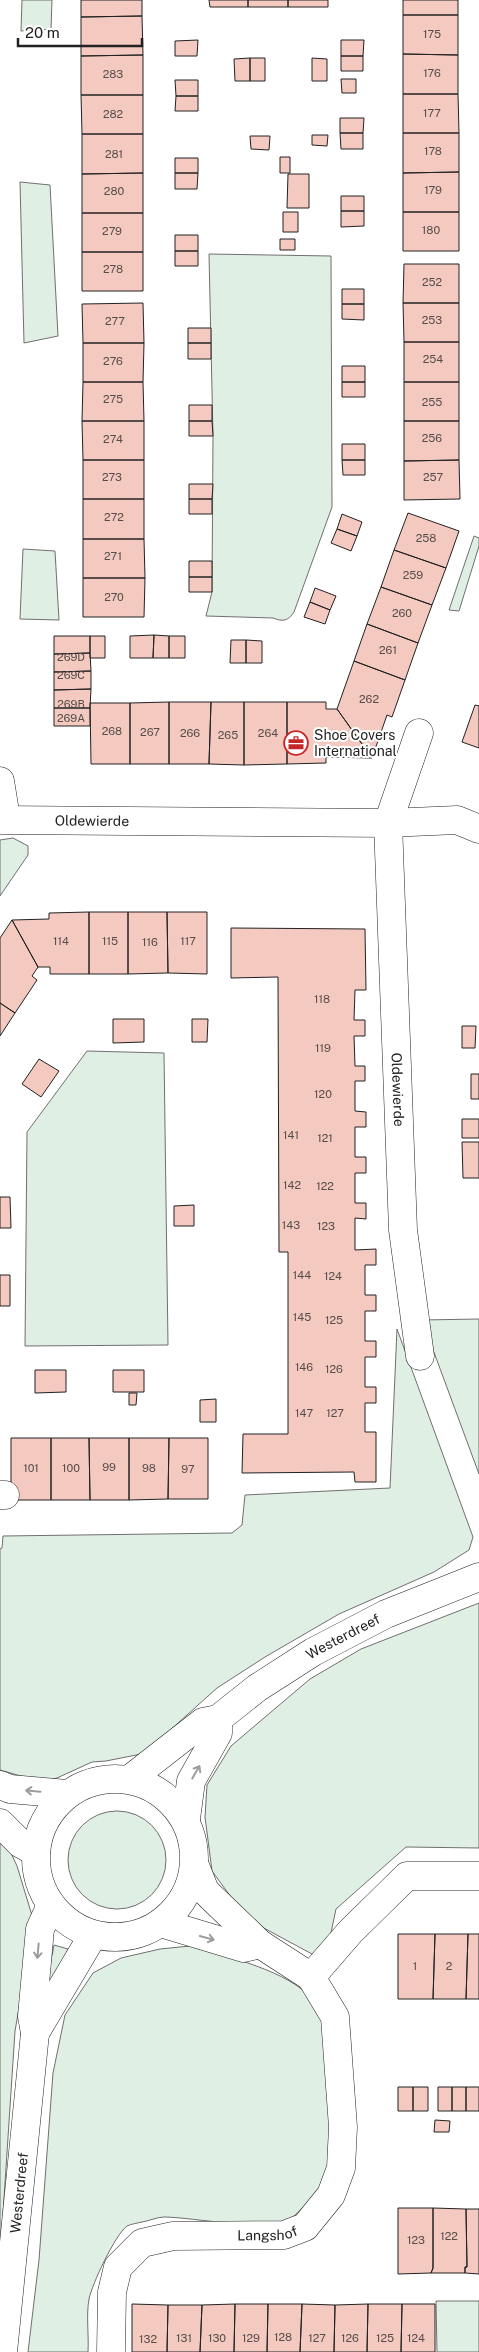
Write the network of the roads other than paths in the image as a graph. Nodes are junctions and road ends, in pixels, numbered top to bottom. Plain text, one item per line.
1 (419, 733) dead end
2 (0, 781) edge
3 (3, 819) edge
4 (388, 823) junction
5 (479, 829) edge
6 (420, 1356) dead end
7 (479, 1577) edge
8 (218, 1719) junction
9 (130, 1779) junction
10 (0, 1785) edge
11 (67, 1794) junction
12 (186, 1819) junction
13 (0, 1823) edge
14 (36, 1852) junction
15 (195, 1866) junction
16 (479, 1876) edge
17 (51, 1905) junction
18 (161, 1924) junction
19 (93, 1934) junction
20 (260, 1944) junction
21 (310, 1977) junction
22 (35, 2033) junction
23 (3, 2352) edge
24 (111, 2352) edge

1 - 4 street, Oldewierde
2 - 3 street, Oldewierde
3 - 4 street, Oldewierde
4 - 5 street, Oldewierde
4 - 6 street, Oldewierde
7 - 8 street, Westerdreef
8 - 9 street, Westerdreef
12 -> 8 street
9 - 11 street
9 - 12 street
11 -> 10 street
11 - 14 street
12 - 15 street
13 - 14 street
14 - 17 street
15 - 18 street
15 - 20 street, Langshof
16 - 21 street
17 - 19 street
17 -> 22 street, Westerdreef
18 - 19 street
18 -> 20 street
19 - 22 street, Westerdreef
20 - 21 street, Langshof
21 - 24 street, Langshof
22 - 23 street, Westerdreef

